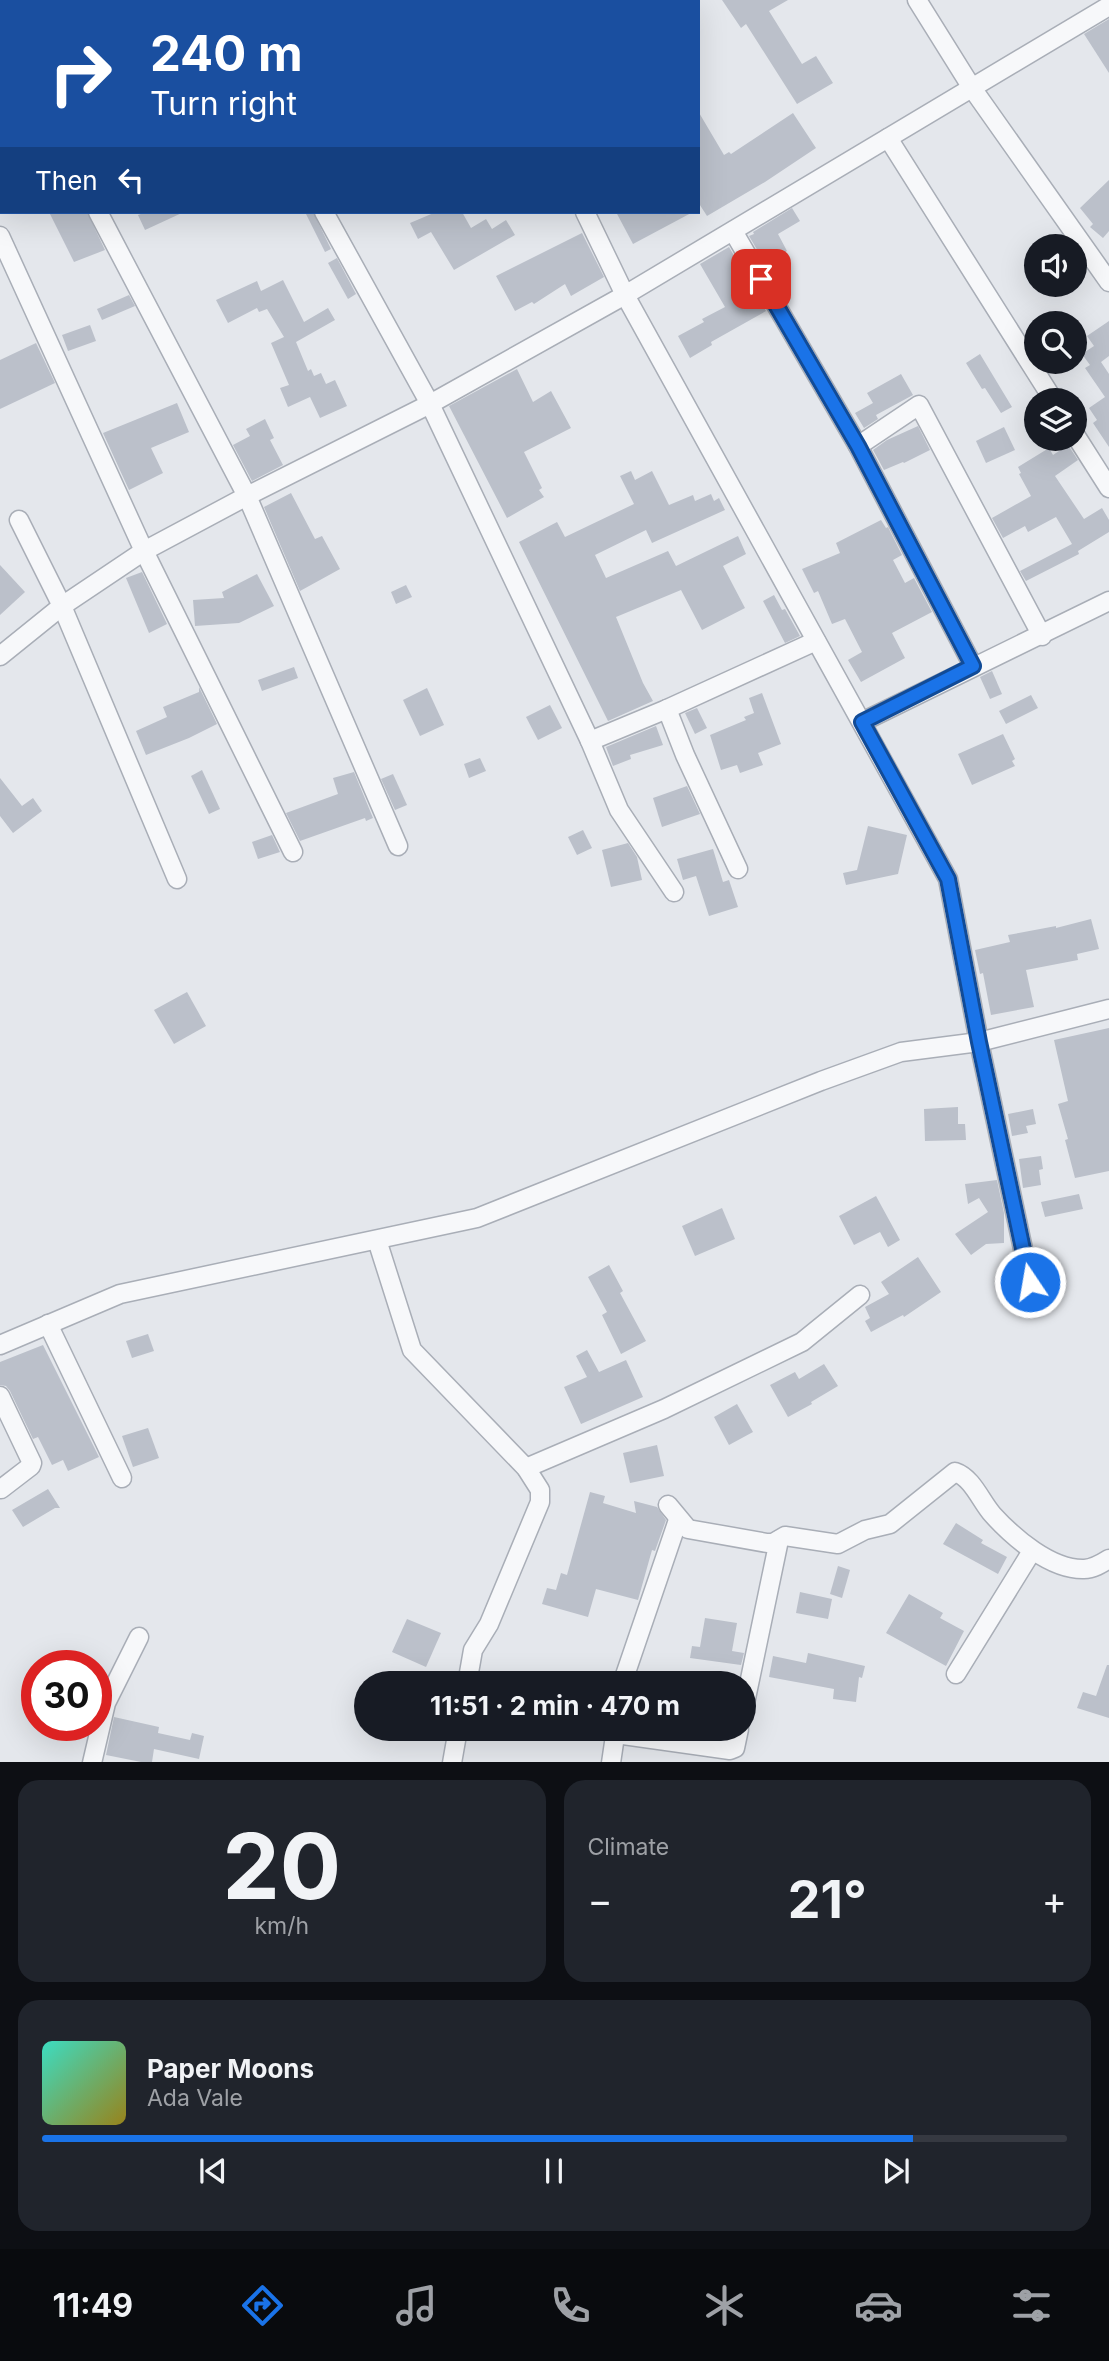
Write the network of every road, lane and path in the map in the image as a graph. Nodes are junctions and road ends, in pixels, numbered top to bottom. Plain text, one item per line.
1 (917, 0) edge
2 (1109, 6) edge
3 (972, 88) junction
4 (888, 138) junction
5 (99, 214) edge
6 (325, 214) edge
7 (586, 214) edge
8 (733, 231) junction
9 (0, 236) edge
10 (1109, 282) edge
11 (625, 295) junction
12 (1046, 388) edge
13 (430, 404) junction
14 (858, 446) junction
15 (1085, 451) edge
16 (1109, 488) edge
17 (247, 496) junction
18 (19, 520) dead end
19 (144, 551) junction
20 (1109, 601) edge
21 (62, 606) junction
22 (1042, 636) junction
23 (816, 640) junction
24 (0, 656) edge
25 (973, 666) junction
26 (667, 709) junction
27 (862, 722) junction
28 (590, 741) junction
29 (398, 846) dead end
30 (293, 852) dead end
31 (738, 869) dead end
32 (177, 879) dead end
33 (674, 892) dead end
34 (1109, 1009) edge
35 (979, 1042) junction
36 (377, 1240) junction
37 (1030, 1282) dead end
38 (860, 1295) dead end
39 (48, 1324) junction
40 (0, 1345) edge
41 (0, 1396) edge
42 (526, 1468) junction
43 (122, 1478) dead end
44 (1, 1489) edge
45 (668, 1505) dead end
46 (678, 1520) junction
47 (779, 1539) junction
48 (1032, 1551) junction
49 (1109, 1559) edge
50 (139, 1637) dead end
51 (469, 1671) edge
52 (626, 1671) edge
53 (752, 1671) edge
54 (956, 1674) dead end
55 (456, 1741) edge
56 (614, 1741) edge
57 (673, 1741) edge
58 (736, 1741) edge
59 (92, 1762) edge
60 (452, 1762) edge
61 (611, 1762) edge

1 - 3 street
2 - 3 street
3 - 4 street
3 - 10 street
4 - 8 street
4 - 12 street
5 - 17 street
6 - 13 street
7 - 11 street
8 - 11 street
8 - 14 street
9 - 19 street
11 - 13 street
11 - 23 street
13 - 17 street
13 - 28 street
14 - 22 street
14 - 25 street
15 - 16 street
17 - 19 street
17 - 29 street
18 - 21 street
19 - 21 street
19 - 30 street
20 - 22 street
21 - 24 street
21 - 32 street
22 - 25 street
23 - 26 street
23 - 27 street
25 - 27 street
26 - 28 street
26 - 31 street
27 - 35 street
28 - 33 street
34 - 35 street
35 - 36 street
35 - 37 street
36 - 39 street
36 - 42 street
38 - 42 street
39 - 40 street
39 - 43 street
41 - 44 street
42 - 51 street
45 - 46 street
46 - 47 street
46 - 52 street
47 - 48 street
47 - 53 street
48 - 49 street
48 - 54 street
50 - 59 street
55 - 60 street
56 - 61 street
57 - 58 street

